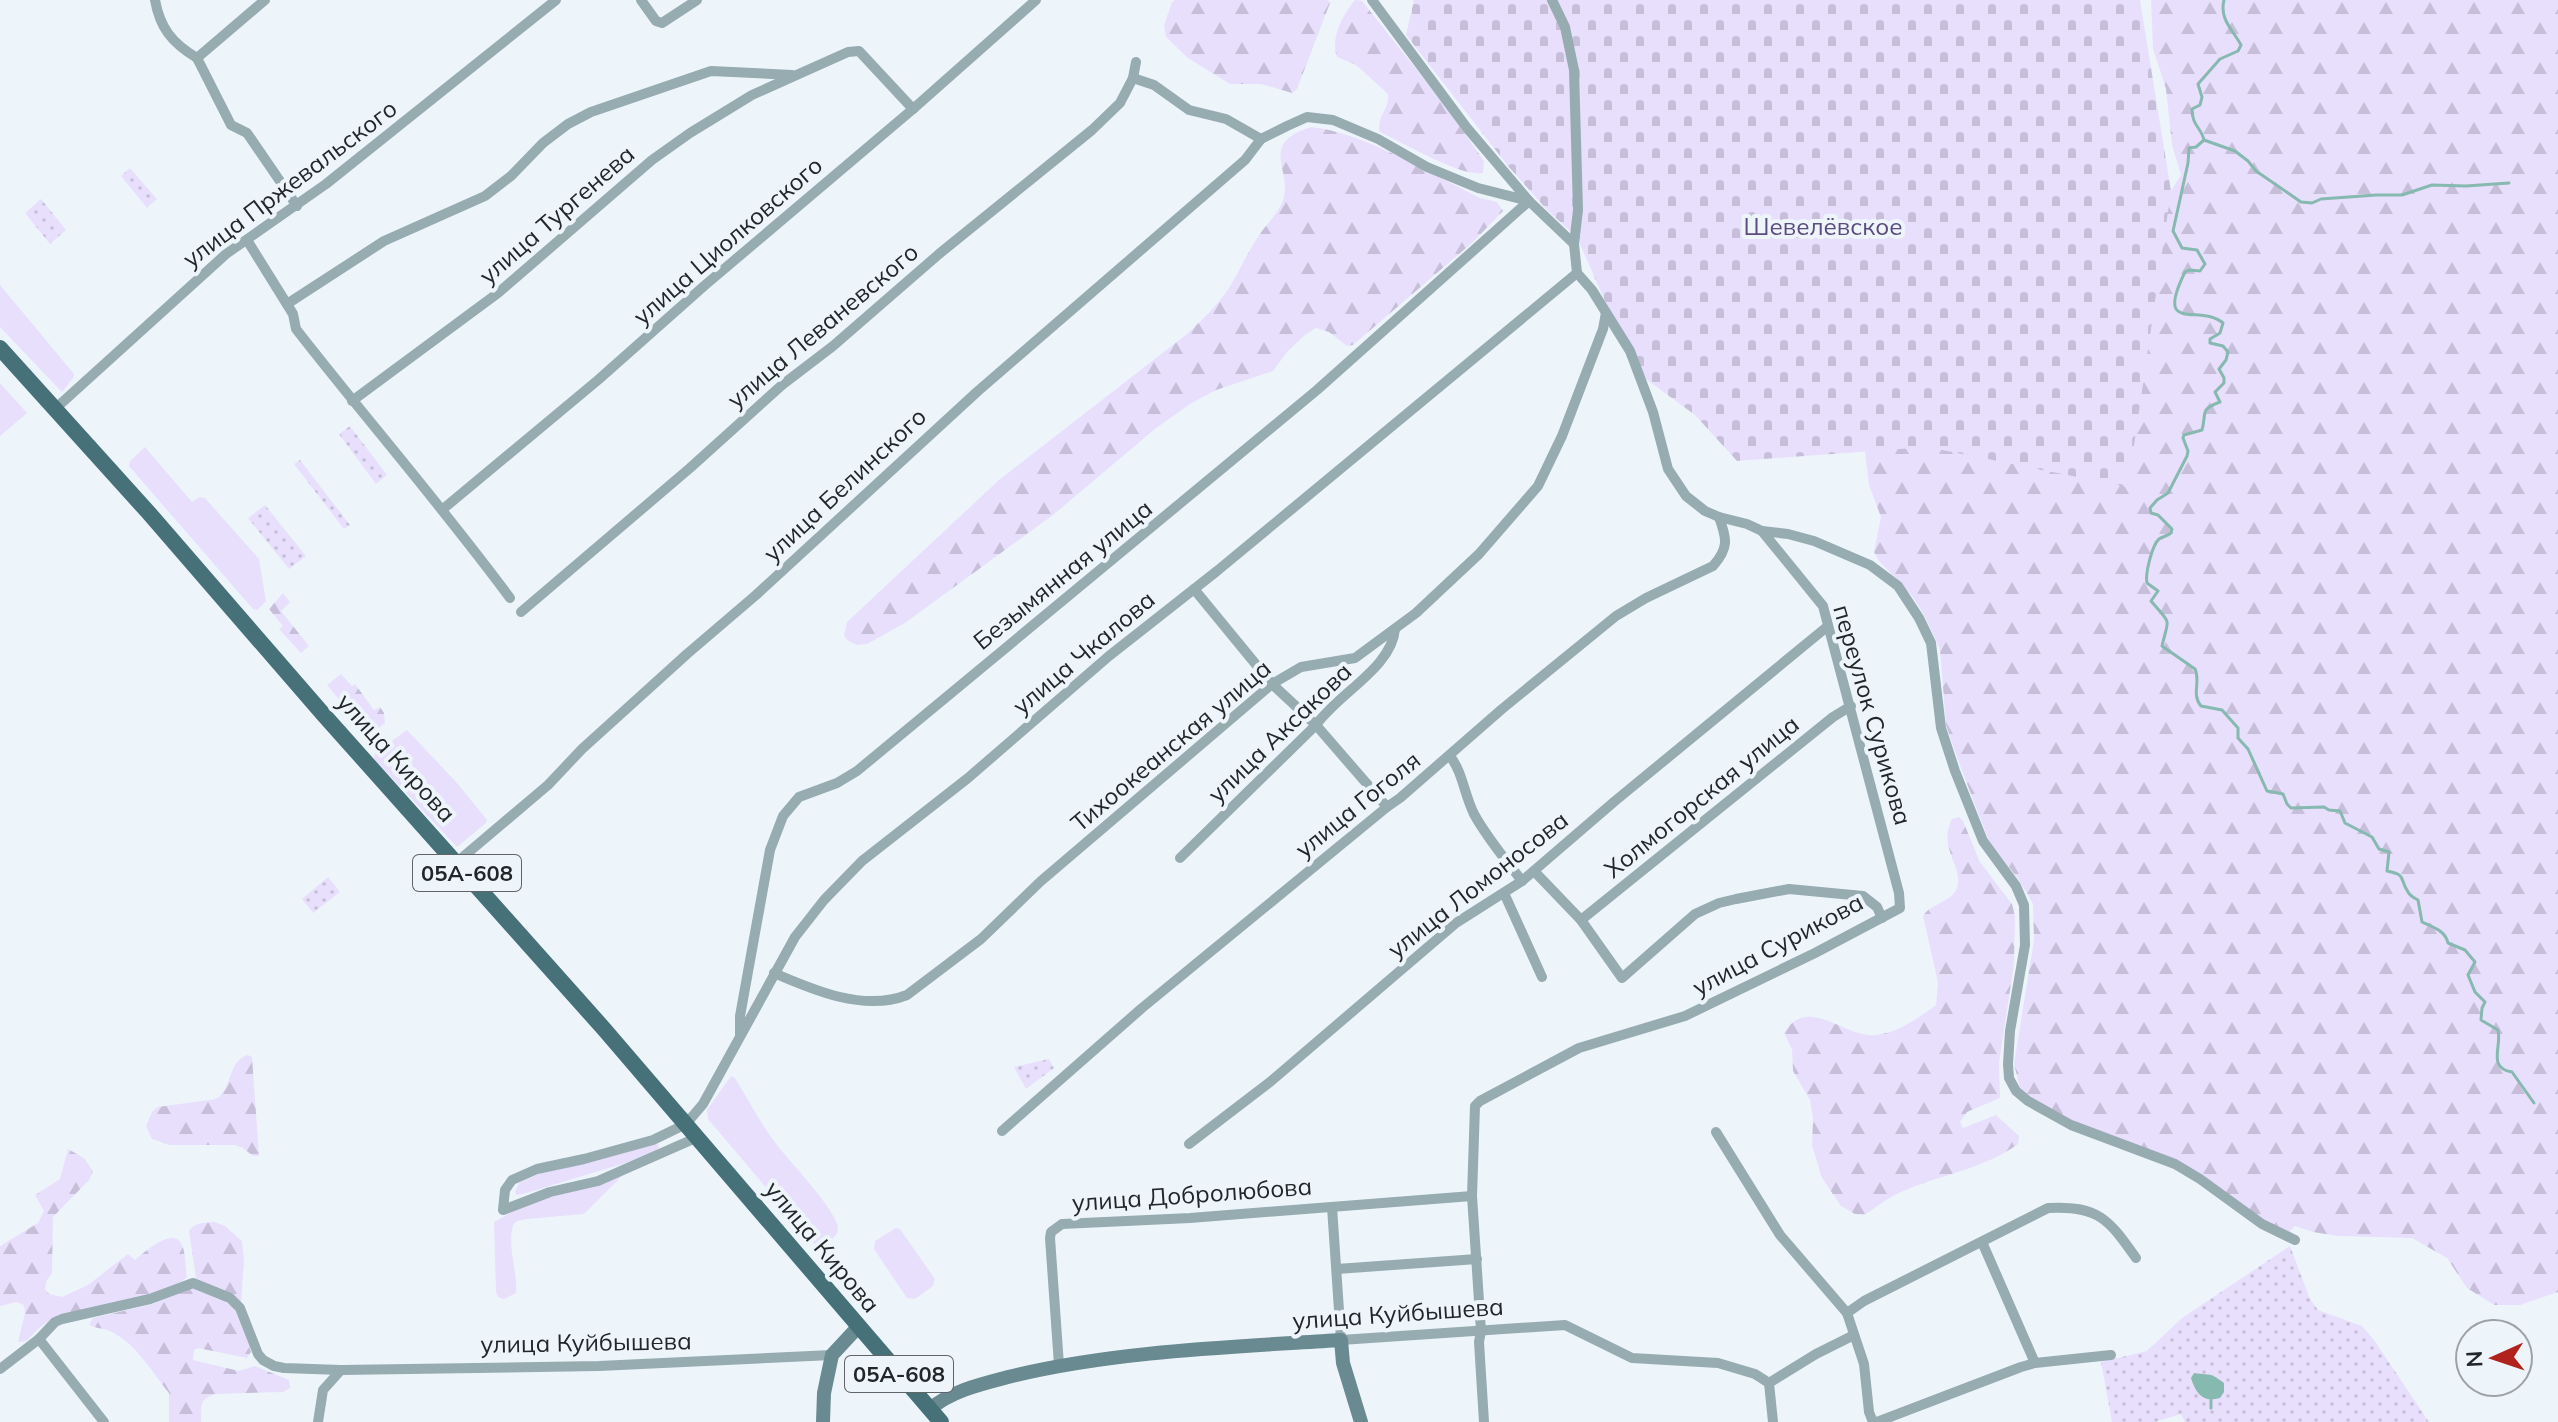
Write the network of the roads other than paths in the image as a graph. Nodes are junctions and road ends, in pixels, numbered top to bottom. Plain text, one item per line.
1 (155, 0) edge
2 (265, 0) edge
3 (556, 0) edge
4 (641, 0) edge
5 (697, 0) edge
6 (1036, 0) edge
7 (1372, 0) edge
8 (1552, 0) edge
9 (197, 58) junction
10 (1136, 62) dead end
11 (798, 75) junction
12 (1133, 78) junction
13 (913, 109) junction
14 (1261, 139) junction
15 (1529, 201) junction
16 (297, 206) junction
17 (247, 240) junction
18 (1574, 244) junction
19 (1577, 273) junction
20 (287, 304) junction
21 (1606, 313) junction
22 (0, 348) edge
23 (352, 401) junction
24 (56, 408) junction
25 (443, 509) junction
26 (1719, 517) junction
27 (1762, 531) junction
28 (1194, 589) junction
29 (510, 598) dead end
30 (521, 612) dead end
31 (1828, 626) junction
32 (1395, 629) junction
33 (1272, 684) junction
34 (1851, 706) junction
35 (1316, 725) junction
36 (1450, 756) junction
37 (1387, 807) junction
38 (1180, 858) dead end
39 (457, 862) junction
40 (1534, 871) junction
41 (1522, 881) junction
42 (1504, 893) junction
43 (1882, 918) junction
44 (1581, 920) junction
45 (774, 973) junction
46 (1542, 977) dead end
47 (740, 1037) junction
48 (686, 1124) junction
49 (1002, 1131) dead end
50 (1716, 1132) dead end
51 (698, 1137) junction
52 (1189, 1144) dead end
53 (1472, 1196) junction
54 (1332, 1207) junction
55 (2295, 1240) dead end
56 (1982, 1242) junction
57 (2136, 1258) dead end
58 (1477, 1259) junction
59 (1337, 1269) junction
60 (1847, 1313) junction
61 (858, 1327) junction
62 (1481, 1331) junction
63 (1854, 1335) junction
64 (39, 1339) junction
65 (1341, 1340) junction
66 (832, 1355) junction
67 (2111, 1355) dead end
68 (2035, 1363) junction
69 (1059, 1365) junction
70 (0, 1369) edge
71 (341, 1370) junction
72 (1769, 1383) junction
73 (935, 1415) edge
74 (104, 1422) edge
75 (318, 1422) edge
76 (823, 1422) edge
77 (1361, 1422) edge
78 (1484, 1422) edge
79 (1773, 1422) edge
80 (1875, 1422) edge

1 - 9 street
2 - 9 street
3 - 16 street, улица Пржевальского
4 - 5 street
6 - 13 street, улица Циолковского
7 - 15 street
8 - 18 street
9 - 16 street
10 - 12 street, улица Леваневского
11 - 13 street, улица Тургенева
11 - 20 street
11 - 23 street, улица Тургенева
12 - 14 street
12 - 30 street, улица Леваневского
13 - 25 street, улица Циолковского
14 - 15 street
14 - 39 street, улица Белинского
15 - 18 street
15 - 47 street, Безымянная улица
16 - 17 street, улица Пржевальского
17 - 20 street
17 - 24 street, улица Пржевальского
18 - 19 street
19 - 21 street
19 - 28 street, улица Чкалова
20 - 23 street
21 - 26 street
21 - 32 street, Тихоокеанская улица
22 - 24 main road, улица Кирова / 05А-608
23 - 25 street
24 - 39 main road, улица Кирова / 05А-608
25 - 29 street
26 - 27 street
26 - 36 street, улица Гоголя
27 - 31 street, переулок Сурикова
27 - 55 street
28 - 33 street
28 - 45 street, улица Чкалова
31 - 34 street, переулок Сурикова
31 - 40 street, улица Ломоносова
32 - 33 street, Тихоокеанская улица
32 - 35 street, улица Аксакова
33 - 35 street
33 - 45 street, Тихоокеанская улица
34 - 43 street, переулок Сурикова
34 - 44 street, Холмогорская улица
35 - 37 street
35 - 38 street, улица Аксакова
36 - 37 street, улица Гоголя
36 - 41 street
37 - 49 street, улица Гоголя
39 - 48 main road, улица Кирова / 05А-608
40 - 41 street, улица Ломоносова
40 - 44 street
41 - 42 street, улица Ломоносова
42 - 46 street
42 - 52 street, улица Ломоносова
43 - 44 street, улица Сурикова
43 - 53 street, улица Сурикова
45 - 47 street, улица Чкалова
47 - 48 street, улица Чкалова
48 - 51 main road, улица Кирова / 05А-608
48 - 51 street
50 - 60 street
51 - 61 main road, улица Кирова / 05А-608
53 - 54 street, улица Добролюбова
53 - 58 street
54 - 59 street
54 - 69 street, улица Добролюбова
56 - 57 street
56 - 60 street
56 - 68 street
58 - 59 street
58 - 62 street
59 - 65 street
60 - 63 street
61 - 66 main road
61 - 73 main road, улица Кирова / 05А-608
62 - 65 street, улица Куйбышева
62 - 72 street, улица Куйбышева
62 - 78 street
63 - 72 street
63 - 80 street
64 - 70 street
64 - 71 street, улица Куйбышева
64 - 74 street
65 - 69 main road, улица Куйбышева / 05А-608
65 - 77 main road
66 - 71 street, улица Куйбышева
66 - 76 main road
67 - 68 street
68 - 80 street
69 - 73 main road, улица Куйбышева / 05А-608
71 - 75 street
72 - 79 street

